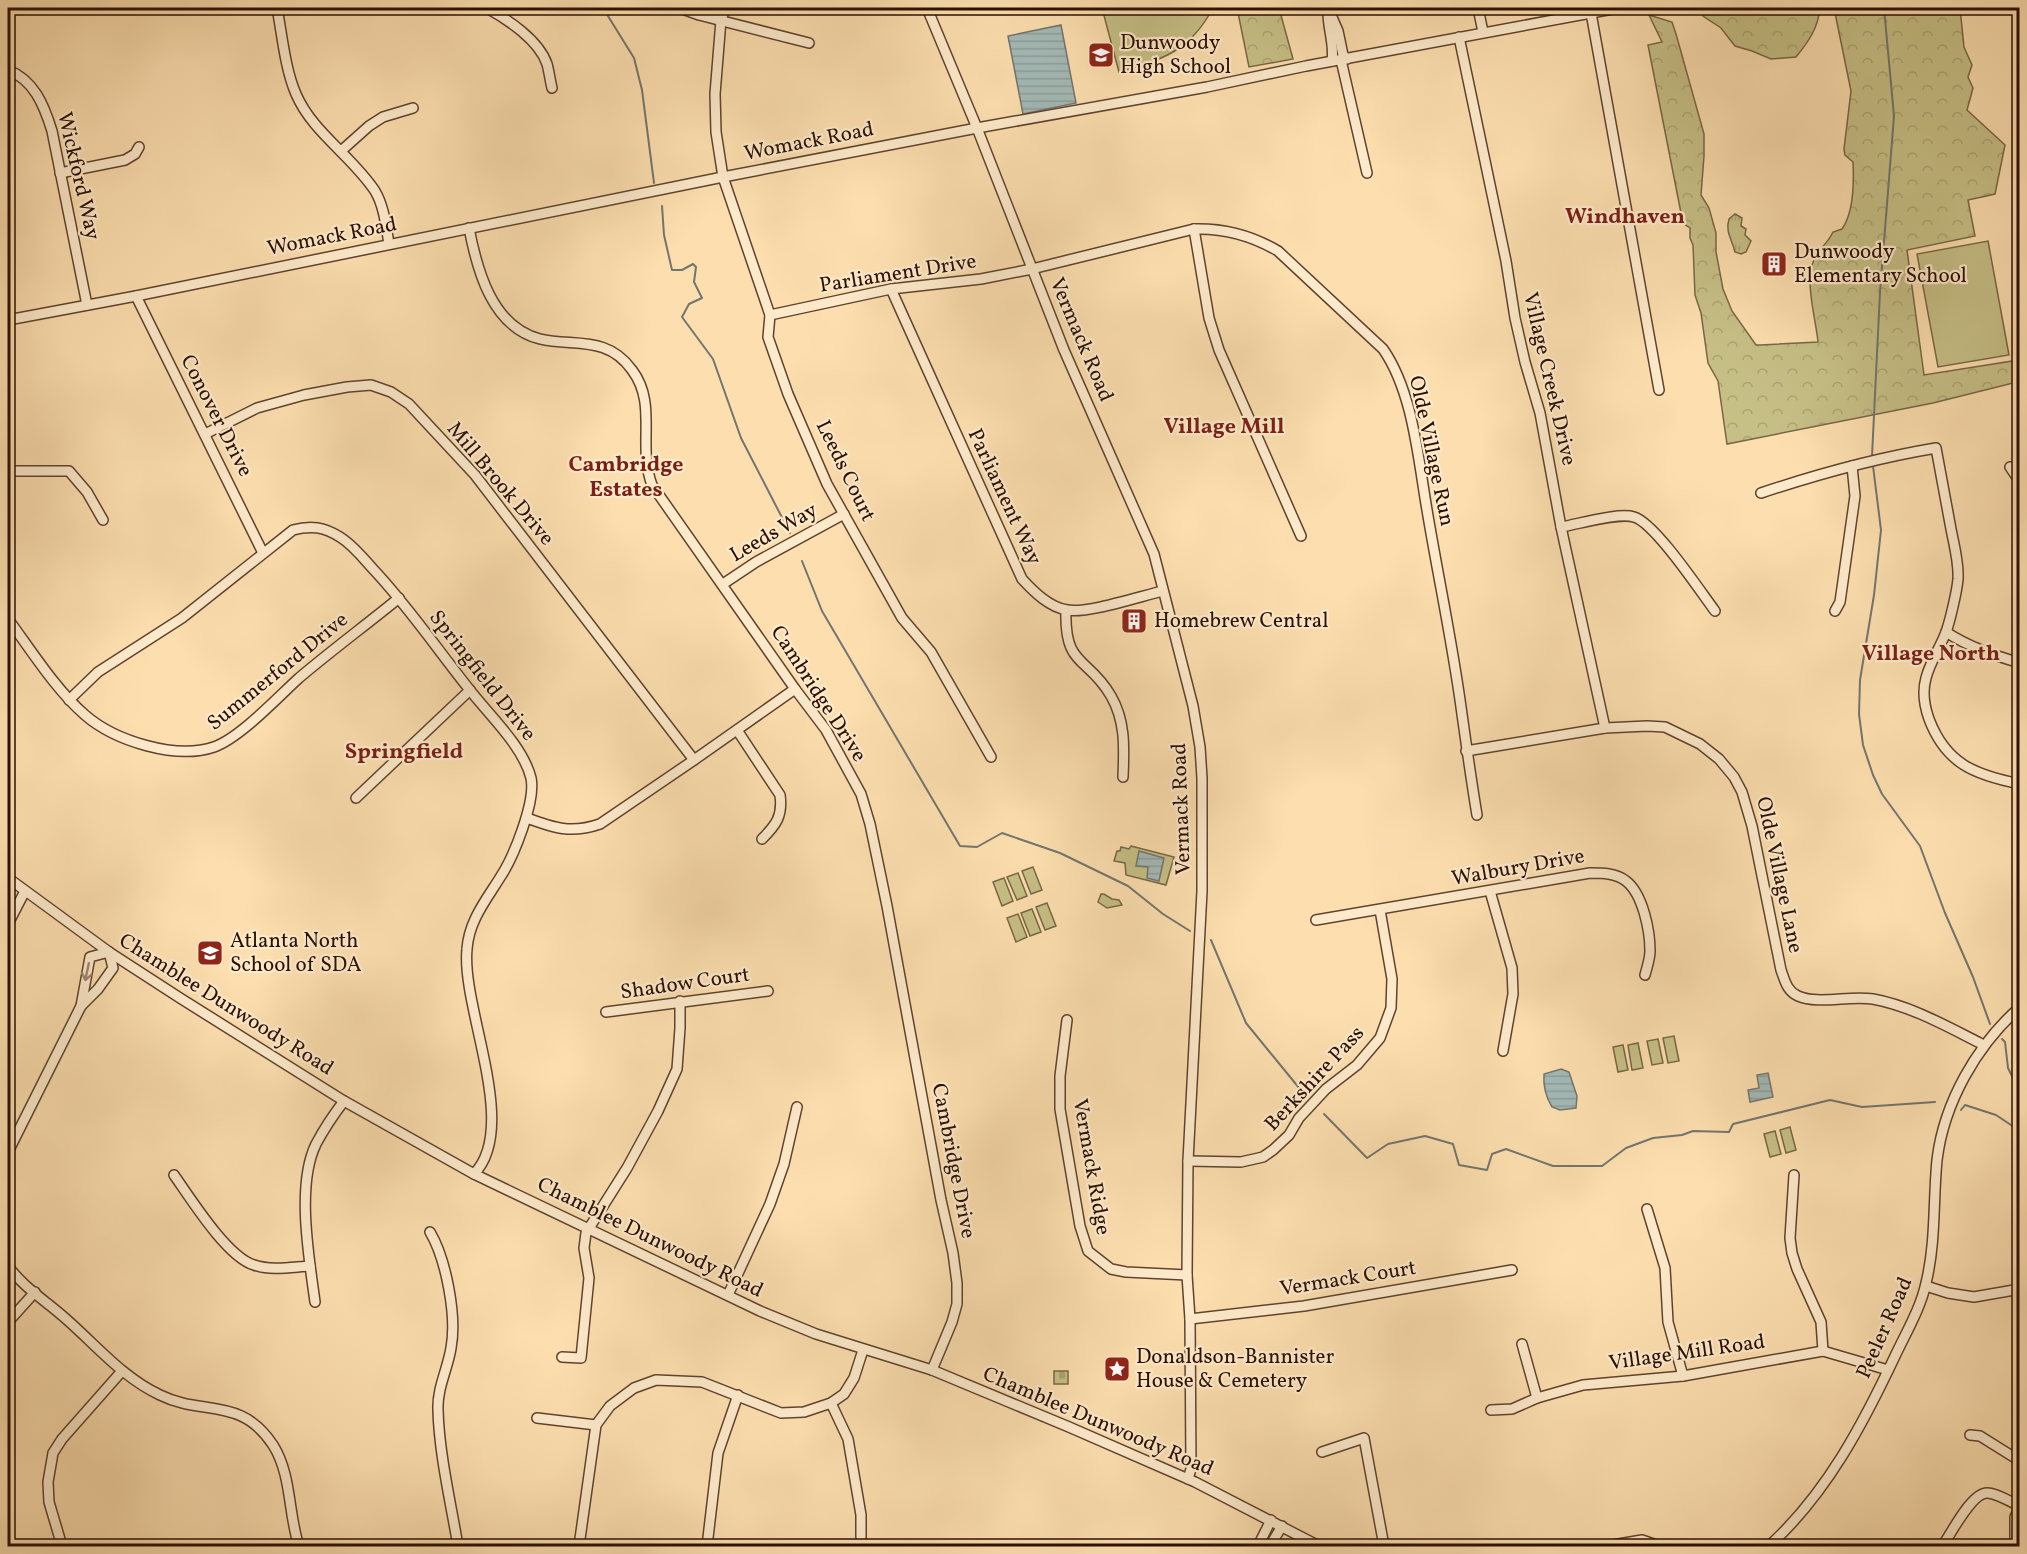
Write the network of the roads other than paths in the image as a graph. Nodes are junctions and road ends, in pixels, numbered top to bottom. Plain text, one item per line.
1 (277, 8) edge
2 (487, 8) edge
3 (680, 8) edge
4 (725, 8) edge
5 (927, 8) edge
6 (1328, 8) edge
7 (1478, 8) edge
8 (1618, 8) edge
9 (1591, 13) junction
10 (721, 20) junction
11 (1483, 32) junction
12 (1459, 37) junction
13 (809, 43) dead end
14 (1337, 46) junction
15 (1340, 60) junction
16 (8, 70) edge
17 (552, 88) dead end
18 (413, 108) dead end
19 (977, 128) junction
20 (139, 147) dead end
21 (341, 151) junction
22 (60, 173) junction
23 (1367, 173) dead end
24 (723, 177) junction
25 (469, 228) junction
26 (1194, 229) junction
27 (389, 244) junction
28 (1032, 269) junction
29 (891, 289) junction
30 (136, 296) junction
31 (87, 305) junction
32 (770, 315) junction
33 (8, 320) edge
34 (1659, 390) dead end
35 (205, 434) junction
36 (1852, 466) junction
37 (2010, 467) dead end
38 (8, 471) edge
39 (2019, 482) edge
40 (1761, 493) dead end
41 (844, 514) junction
42 (103, 520) dead end
43 (1562, 528) junction
44 (1301, 536) dead end
45 (264, 553) junction
46 (723, 584) junction
47 (1163, 591) junction
48 (399, 598) junction
49 (1066, 610) junction
50 (1715, 611) dead end
51 (1835, 611) dead end
52 (8, 619) edge
53 (1946, 632) junction
54 (2019, 663) edge
55 (795, 689) junction
56 (470, 690) junction
57 (69, 700) junction
58 (1605, 728) junction
59 (737, 730) junction
60 (1466, 752) junction
61 (992, 757) dead end
62 (694, 760) junction
63 (1123, 777) dead end
64 (2019, 784) edge
65 (356, 798) dead end
66 (8, 809) edge
67 (1477, 815) dead end
68 (527, 818) junction
69 (8, 819) edge
70 (762, 839) dead end
71 (8, 878) edge
72 (25, 891) junction
73 (1490, 891) junction
74 (1380, 910) junction
75 (1317, 920) dead end
76 (8, 924) edge
77 (109, 952) junction
78 (1645, 975) dead end
79 (768, 991) dead end
80 (680, 1001) junction
81 (81, 1006) junction
82 (2019, 1006) edge
83 (606, 1012) dead end
84 (1067, 1020) dead end
85 (1983, 1047) junction
86 (1503, 1051) dead end
87 (344, 1101) junction
88 (797, 1107) dead end
89 (8, 1152) edge
90 (1188, 1161) junction
91 (474, 1173) junction
92 (174, 1175) dead end
93 (1794, 1175) dead end
94 (1647, 1209) dead end
95 (590, 1228) junction
96 (430, 1232) dead end
97 (8, 1266) edge
98 (310, 1266) junction
99 (1512, 1270) dead end
100 (1187, 1275) junction
101 (1926, 1286) junction
102 (2019, 1289) edge
103 (35, 1292) junction
104 (728, 1295) junction
105 (315, 1302) dead end
106 (1190, 1319) junction
107 (8, 1322) edge
108 (1522, 1344) dead end
109 (863, 1350) junction
110 (1823, 1351) junction
111 (562, 1357) dead end
112 (932, 1370) junction
113 (1888, 1370) junction
114 (122, 1371) junction
115 (1683, 1376) junction
116 (738, 1395) junction
117 (1537, 1398) junction
118 (831, 1403) junction
119 (1491, 1410) dead end
120 (537, 1418) dead end
121 (596, 1425) junction
122 (1970, 1435) dead end
123 (1322, 1452) dead end
124 (2019, 1461) edge
125 (1188, 1479) junction
126 (2019, 1506) edge
127 (1271, 1520) junction
128 (1282, 1526) junction
129 (2017, 1530) edge
130 (861, 1537) dead end
131 (1945, 1542) dead end
132 (62, 1546) edge
133 (299, 1546) edge
134 (458, 1546) edge
135 (579, 1546) edge
136 (707, 1546) edge
137 (1258, 1546) edge
138 (1270, 1546) edge
139 (1319, 1546) edge
140 (1384, 1546) edge
141 (1607, 1546) edge
142 (1659, 1546) edge
143 (1769, 1546) edge
144 (2014, 1546) edge

1 - 21 street
2 - 17 street
3 - 10 street
4 - 10 street, Leeds Court
5 - 19 street, Vermack Road
6 - 14 street
7 - 11 street
8 - 9 street, Womack Road
9 - 11 street, Womack Road
9 - 34 street
10 - 13 street
10 - 24 street, Leeds Court
11 - 12 street, Womack Road
12 - 15 street, Womack Road
12 - 43 street, Village Creek Drive
14 - 15 street
14 - 15 street
15 - 19 street, Womack Road
15 - 23 street
16 - 22 street, Wickford Way
18 - 21 street
19 - 24 street, Womack Road
19 - 28 street, Vermack Road
20 - 22 street
21 - 27 street
22 - 31 street, Wickford Way
24 - 25 street, Womack Road
24 - 32 street, Leeds Court
25 - 27 street, Womack Road
25 - 46 street, Cambridge Drive
26 - 28 street, Olde Village Run
26 - 44 street
26 - 60 street, Olde Village Run
27 - 30 street, Womack Road
28 - 29 street, Parliament Drive
28 - 47 street, Vermack Road
29 - 32 street, Parliament Drive
29 - 49 street, Parliament Way
30 - 31 street, Womack Road
30 - 35 street, Conover Drive
31 - 33 street, Womack Road
32 - 41 street, Leeds Court
35 - 45 street, Conover Drive
35 - 62 street, Mill Brook Drive
36 - 40 street
36 - 51 street
36 - 53 street
37 - 39 street
38 - 42 street
41 - 46 street, Leeds Way
41 - 61 street, Leeds Court
43 - 50 street
43 - 58 street, Village Creek Drive
45 - 48 street, Springfield Drive
45 - 57 street, Springfield Drive
46 - 55 street, Cambridge Drive
47 - 49 street
47 - 90 street, Vermack Road
48 - 56 street, Springfield Drive
48 - 57 street, Summerford Drive
49 - 63 street
52 - 57 street, Summerford Drive
53 - 54 street
53 - 64 street
55 - 59 street
55 - 112 street, Cambridge Drive
56 - 65 street
56 - 68 street, Springfield Drive
58 - 60 street, Olde Village Lane
58 - 85 street, Olde Village Lane
59 - 62 street
59 - 70 street
60 - 67 street, Olde Village Run
62 - 68 street
66 - 69 street
68 - 91 street, Springfield Drive
71 - 72 street, Chamblee Dunwoody Road
72 - 76 street
72 - 77 street, Chamblee Dunwoody Road
73 - 74 street, Walbury Drive
73 - 78 street, Walbury Drive
73 - 86 street
74 - 75 street, Walbury Drive
74 - 90 street, Berkshire Pass
77 - 81 street
77 -> 81 street
77 - 87 street, Chamblee Dunwoody Road
79 - 80 street, Shadow Court
80 - 83 street, Shadow Court
80 - 95 street
81 - 89 street
82 - 85 street, Peeler Road
84 - 100 street, Vermack Ridge
85 - 101 street, Peeler Road
87 - 91 street, Chamblee Dunwoody Road
87 - 98 street
88 - 104 street
90 - 100 street, Vermack Road
91 - 95 street, Chamblee Dunwoody Road
92 - 98 street
93 - 110 street
94 - 115 street
95 - 104 street, Chamblee Dunwoody Road
95 - 111 street
96 - 134 street
97 - 103 street
98 - 105 street
99 - 106 street, Vermack Court
100 - 106 street, Vermack Road
101 - 102 street
101 - 113 street, Peeler Road
103 - 107 street
103 - 114 street
104 - 109 street, Chamblee Dunwoody Road
106 - 125 street, Vermack Road
108 - 117 street
109 - 112 street, Chamblee Dunwoody Road
109 - 118 street
110 - 113 street, Village Mill Road
110 - 115 street, Village Mill Road
112 - 125 street, Chamblee Dunwoody Road
113 - 143 street, Peeler Road
114 - 132 street
114 - 133 street
115 - 117 street, Village Mill Road
116 - 118 street
116 - 121 street
116 - 136 street
117 - 119 street, Village Mill Road
118 - 130 street
120 - 121 street
121 - 135 street
122 - 124 street
123 - 140 street
125 - 127 street, Chamblee Dunwoody Road
126 - 129 street
126 - 131 street
127 - 128 street, Chamblee Dunwoody Road
127 - 137 street
128 - 138 street
128 - 139 street, Chamblee Dunwoody Road
129 - 144 street
141 - 142 street

